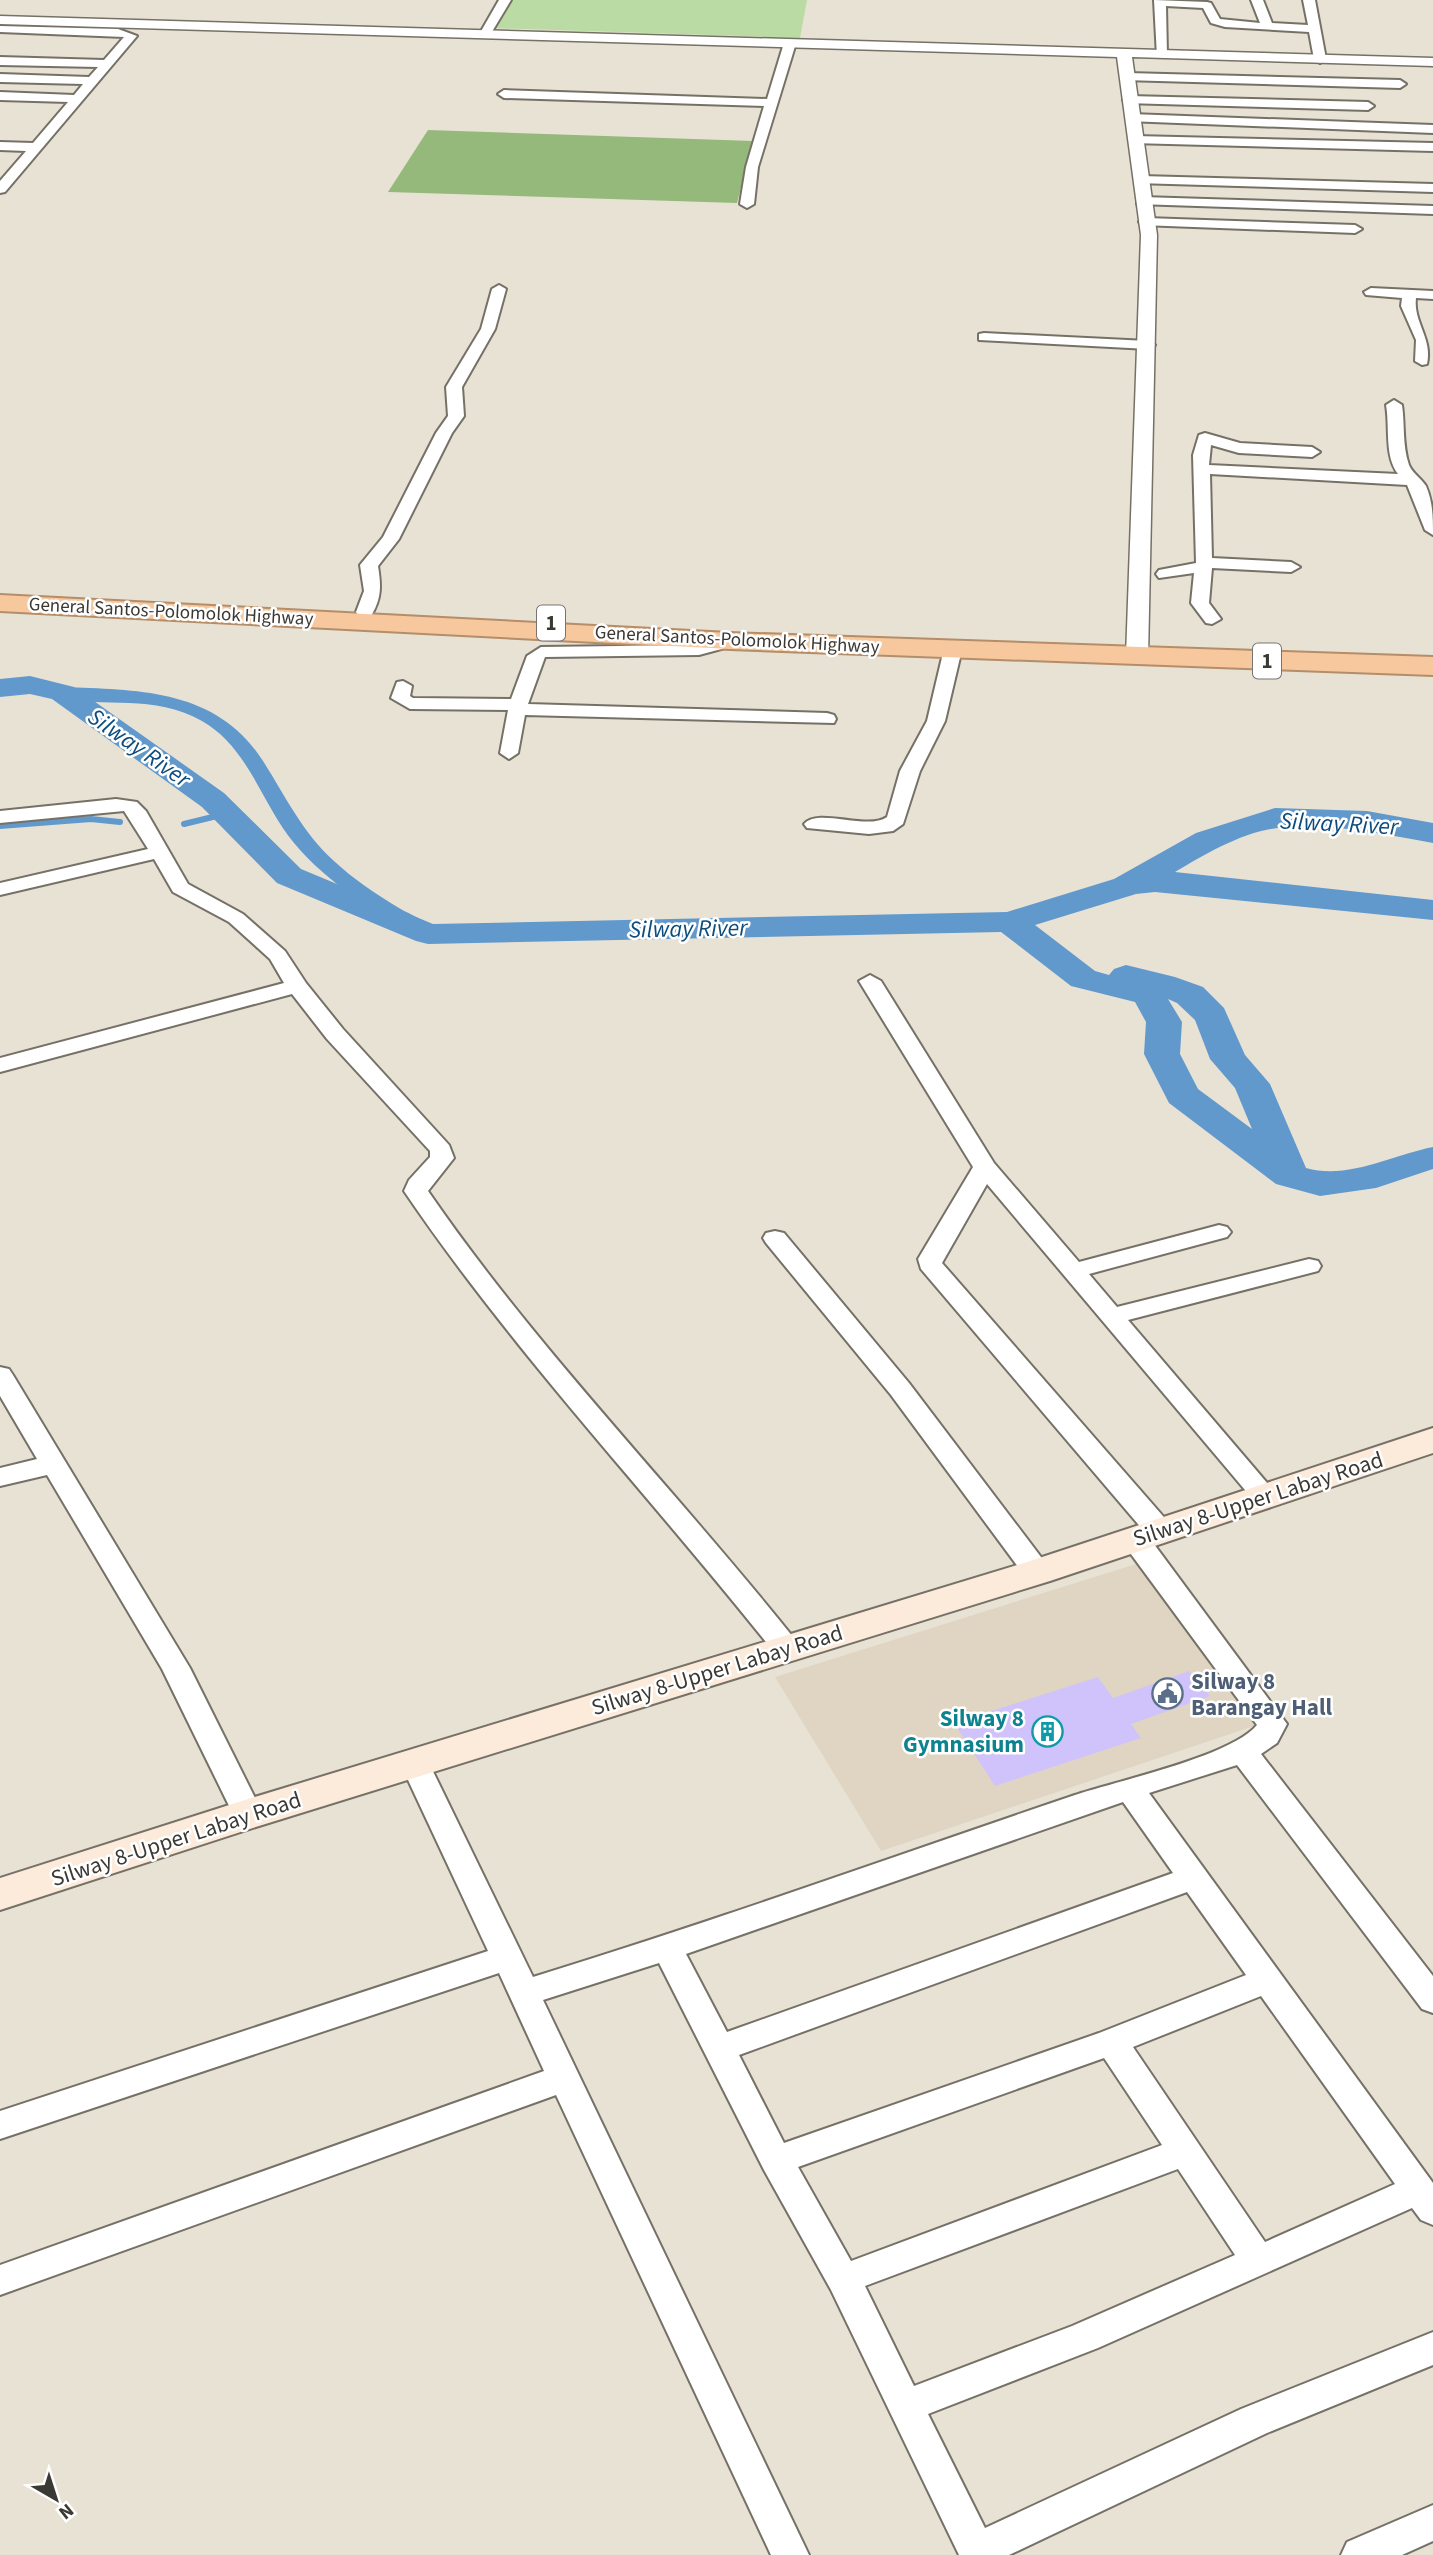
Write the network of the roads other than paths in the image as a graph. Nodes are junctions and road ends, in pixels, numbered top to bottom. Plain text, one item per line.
1 (505, 0) edge
2 (1257, 0) edge
3 (1309, 0) edge
4 (1160, 1) edge
5 (0, 20) edge
6 (1267, 25) junction
7 (0, 29) edge
8 (1313, 29) junction
9 (486, 33) junction
10 (790, 43) junction
11 (109, 48) dead end
12 (122, 48) junction
13 (1124, 54) junction
14 (1161, 55) junction
15 (1320, 59) junction
16 (0, 61) edge
17 (1433, 62) edge
18 (108, 64) junction
19 (1127, 77) junction
20 (0, 78) edge
21 (93, 81) junction
22 (1400, 85) dead end
23 (504, 94) dead end
24 (0, 96) edge
25 (78, 99) junction
26 (1129, 100) junction
27 (770, 103) junction
28 (1368, 106) dead end
29 (1131, 118) junction
30 (1433, 129) edge
31 (0, 146) edge
32 (1136, 146) junction
33 (36, 147) junction
34 (1433, 147) edge
35 (1294, 158) dead end
36 (0, 165) edge
37 (20, 166) junction
38 (1141, 180) junction
39 (1, 186) edge
40 (1433, 188) edge
41 (1142, 201) junction
42 (747, 204) dead end
43 (1433, 210) edge
44 (1146, 222) junction
45 (1355, 229) dead end
46 (499, 289) dead end
47 (1371, 292) dead end
48 (1410, 294) junction
49 (1433, 295) edge
50 (984, 337) dead end
51 (1147, 345) junction
52 (1422, 361) dead end
53 (1394, 405) dead end
54 (1312, 452) dead end
55 (1203, 469) junction
56 (1433, 477) edge
57 (1413, 481) junction
58 (1433, 530) edge
59 (1204, 565) junction
60 (1292, 567) dead end
61 (1165, 574) dead end
62 (0, 594) edge
63 (0, 603) edge
64 (365, 612) junction
65 (1212, 619) dead end
66 (730, 641) junction
67 (953, 649) junction
68 (1136, 653) junction
69 (1433, 656) edge
70 (1433, 666) edge
71 (403, 686) dead end
72 (518, 707) junction
73 (827, 719) dead end
74 (509, 753) dead end
75 (0, 817) edge
76 (814, 824) dead end
77 (159, 852) junction
78 (0, 889) edge
79 (870, 981) dead end
80 (297, 986) junction
81 (0, 1065) edge
82 (985, 1167) junction
83 (1219, 1232) dead end
84 (775, 1238) dead end
85 (1309, 1266) dead end
86 (1073, 1271) junction
87 (1113, 1316) junction
88 (0, 1376) edge
89 (1433, 1440) edge
90 (54, 1464) junction
91 (0, 1477) edge
92 (1265, 1497) junction
93 (1147, 1535) junction
94 (1037, 1572) junction
95 (787, 1649) junction
96 (1243, 1752) junction
97 (416, 1765) junction
98 (1129, 1788) junction
99 (248, 1814) junction
100 (1195, 1877) junction
101 (0, 1895) edge
102 (667, 1948) junction
103 (507, 1958) junction
104 (1266, 1980) junction
105 (523, 1993) junction
106 (1433, 2000) edge
107 (1111, 2042) junction
108 (719, 2049) junction
109 (562, 2079) junction
110 (0, 2125) edge
111 (1186, 2151) junction
112 (776, 2160) junction
113 (1426, 2200) edge
114 (1259, 2262) junction
115 (843, 2279) junction
116 (0, 2280) edge
117 (1433, 2348) edge
118 (906, 2406) junction
119 (1433, 2524) edge
120 (978, 2553) edge
121 (790, 2555) edge
122 (1360, 2555) edge

1 - 9 street
2 - 6 street
3 - 8 street
4 - 6 street
4 - 14 street
5 - 9 street
6 - 8 street
7 - 12 street
8 - 15 street
9 - 10 street
10 - 13 street
10 - 27 street
11 - 12 street
12 - 18 street
13 - 14 street
13 - 19 street
14 - 15 street
15 - 17 street
16 - 18 street
18 - 21 street
19 - 22 street
19 - 26 street
20 - 21 street
21 - 25 street
23 - 27 street
24 - 25 street
25 - 33 street
26 - 28 street
26 - 29 street
27 - 42 street
29 - 30 street
29 - 32 street
31 - 33 street
32 - 34 street
32 - 35 street
32 - 38 street
33 - 37 street
36 - 37 street
37 - 39 street
38 - 40 street
38 - 41 street
41 - 43 street
41 - 44 street
44 - 45 street
44 - 51 street
46 - 64 street
47 - 48 street
48 - 49 street
48 - 52 street
50 - 51 street
51 - 68 street
53 - 57 street
54 - 55 street
55 - 57 street
55 - 59 street
56 - 57 street
57 - 58 street
59 - 60 street
59 - 61 street
59 - 65 street
62 - 64 highway, 1
63 - 66 highway, General Santos-Polomolok Highway / 1
64 - 68 highway, 1
66 - 67 highway, General Santos-Polomolok Highway / 1
66 - 72 street
67 - 68 highway, General Santos-Polomolok Highway / 1
67 - 76 street
68 - 69 highway, 1
68 - 70 highway, General Santos-Polomolok Highway / 1
71 - 72 street
72 - 73 street
72 - 74 street
75 - 77 street
77 - 78 street
77 - 80 street
79 - 82 street
80 - 81 street
80 - 95 street
82 - 86 street
82 - 93 street
83 - 86 street
84 - 94 street
85 - 87 street
86 - 87 street
87 - 92 street
88 - 90 street
89 - 92 main road, Silway 8-Upper Labay Road
90 - 91 street
90 - 99 street
92 - 93 main road, Silway 8-Upper Labay Road
93 - 94 main road, Silway 8-Upper Labay Road
93 - 96 street
94 - 95 main road, Silway 8-Upper Labay Road
95 - 97 main road, Silway 8-Upper Labay Road
96 - 98 street
96 - 106 street
97 - 99 main road, Silway 8-Upper Labay Road
97 - 103 street
98 - 100 street
98 - 102 street
99 - 101 main road, Silway 8-Upper Labay Road
100 - 104 street
100 - 108 street
102 - 105 street
102 - 108 street
103 - 105 street
103 - 110 street
104 - 107 street
104 - 113 street
105 - 109 street
107 - 111 street
107 - 112 street
108 - 112 street
109 - 116 street
109 - 121 street
111 - 114 street
111 - 115 street
112 - 115 street
113 - 114 street
114 - 118 street
115 - 118 street
117 - 120 street
118 - 120 street
119 - 122 street

